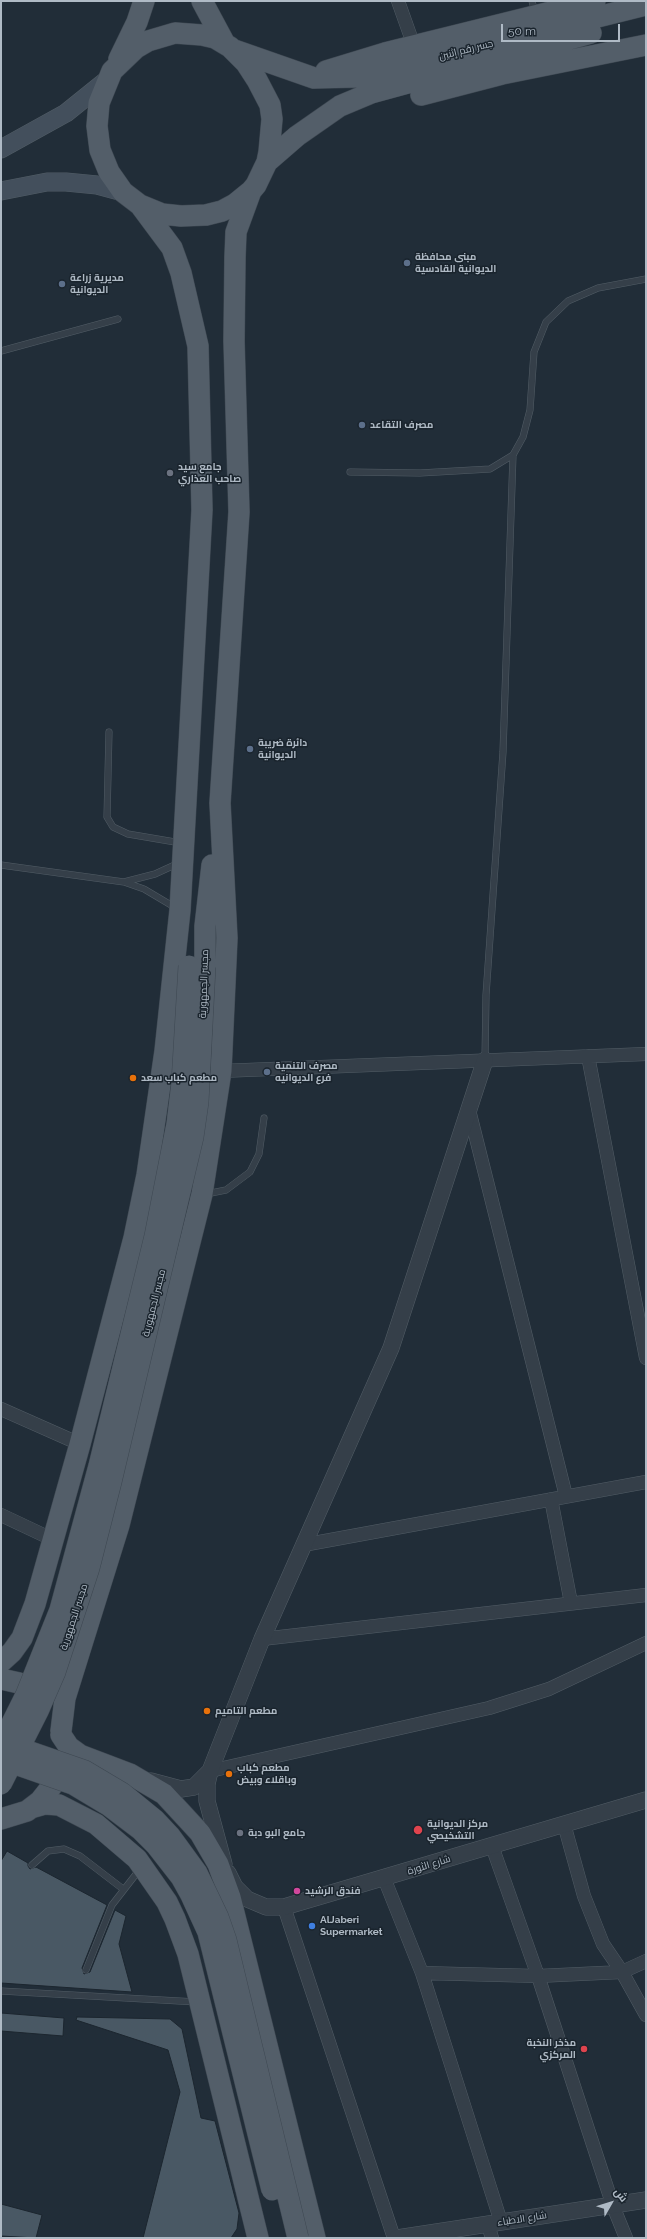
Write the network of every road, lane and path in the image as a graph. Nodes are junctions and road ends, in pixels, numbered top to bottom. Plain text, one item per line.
1 (144, 1) edge
2 (202, 1) edge
3 (398, 1) edge
4 (595, 1) edge
5 (646, 5) edge
6 (534, 8) edge
7 (646, 19) edge
8 (646, 45) edge
9 (230, 47) junction
10 (424, 61) junction
11 (110, 75) junction
12 (311, 126) junction
13 (1, 149) edge
14 (267, 162) junction
15 (1, 191) edge
16 (251, 191) junction
17 (122, 192) junction
18 (140, 205) junction
19 (646, 279) edge
20 (118, 319) dead end
21 (1, 351) edge
22 (513, 455) junction
23 (350, 472) dead end
24 (109, 732) dead end
25 (220, 803) junction
26 (185, 846) junction
27 (1, 865) edge
28 (124, 882) junction
29 (180, 910) junction
30 (197, 967) junction
31 (646, 1054) edge
32 (588, 1056) junction
33 (485, 1060) junction
34 (221, 1071) junction
35 (469, 1110) junction
36 (264, 1118) dead end
37 (202, 1194) junction
38 (646, 1358) edge
39 (1, 1409) edge
40 (80, 1444) junction
41 (646, 1482) edge
42 (566, 1496) junction
43 (551, 1499) junction
44 (1, 1515) edge
45 (54, 1540) junction
46 (303, 1545) junction
47 (646, 1595) edge
48 (571, 1603) junction
49 (262, 1639) junction
50 (646, 1643) edge
51 (1, 1662) edge
52 (1, 1679) edge
53 (61, 1733) junction
54 (1, 1744) edge
55 (1, 1759) edge
56 (210, 1771) junction
57 (130, 1774) junction
58 (1, 1784) edge
59 (646, 1800) edge
60 (31, 1808) junction
61 (1, 1820) edge
62 (564, 1824) junction
63 (492, 1846) junction
64 (209, 1848) junction
65 (32, 1864) dead end
66 (142, 1866) junction
67 (226, 1869) junction
68 (384, 1878) junction
69 (122, 1889) junction
70 (230, 1897) junction
71 (284, 1907) junction
72 (646, 1961) edge
73 (86, 1970) dead end
74 (622, 1972) junction
75 (422, 1973) junction
76 (538, 1976) junction
77 (1, 1991) edge
78 (199, 2003) junction
79 (646, 2015) edge
80 (646, 2200) edge
81 (613, 2206) junction
82 (494, 2228) edge
83 (258, 2238) edge
84 (284, 2238) edge
85 (298, 2238) edge
86 (315, 2238) edge
87 (394, 2238) edge
88 (397, 2238) edge
89 (626, 2238) edge

1 - 11 main road
2 - 9 main road
3 - 10 street
4 - 6 main road
5 - 10 main road, جسر رقم إثنين
6 - 10 main road
7 - 10 main road, جسر رقم إثنين
8 - 12 main road
9 - 10 main road
9 - 11 main road
9 - 14 main road
10 - 12 main road
11 - 13 main road
11 - 17 main road
12 - 14 main road
14 - 16 main road
15 - 17 main road
16 - 18 main road
16 - 25 main road
17 - 18 main road
18 - 26 main road
19 - 22 lane
20 - 21 lane
22 - 23 lane
22 - 33 lane
24 - 26 lane
25 - 30 main road, مجسر الجمهورية
25 - 34 main road
26 - 28 lane
26 - 29 main road
26 - 30 main road, مجسر الجمهورية
27 - 28 lane
28 - 29 lane
29 - 40 main road
30 - 54 main road, مجسر الجمهورية, bridge
30 - 58 main road, مجسر الجمهورية, bridge
31 - 32 street
32 - 33 street
32 - 38 street
33 - 34 street
33 - 35 street
34 - 37 main road
35 - 42 street
35 - 46 street
36 - 37 lane
37 - 53 main road
39 - 40 street
40 - 45 main road
41 - 42 street
42 - 43 street
43 - 46 street
43 - 48 street
44 - 45 street
45 - 51 main road
46 - 49 street
47 - 48 street
48 - 49 street
49 - 56 street
50 - 56 street
52 - 53 main road
53 - 57 main road
53 - 60 main road
54 - 85 main road, bridge
55 - 84 main road, bridge
56 - 57 street
56 - 67 street
57 - 64 main road
59 - 62 street, شارع الثورة
60 - 61 main road
60 - 66 main road
62 - 63 street, شارع الثورة
62 - 74 street
63 - 68 street, شارع الثورة
63 - 76 street
64 - 67 street
64 - 70 main road
65 - 69 lane
66 - 69 lane
66 - 78 main road
67 - 70 street
67 - 71 street, شارع الثورة
68 - 71 street, شارع الثورة
68 - 75 street
69 - 73 lane
70 - 86 main road
71 - 87 street
72 - 74 street
74 - 76 street
74 - 79 street
75 - 76 street
75 - 82 street
76 - 81 street
77 - 78 lane
78 - 83 main road
80 - 81 street, شارع الاطباء
81 - 82 street, شارع الاطباء
81 - 89 street
82 - 88 street, شارع الاطباء

